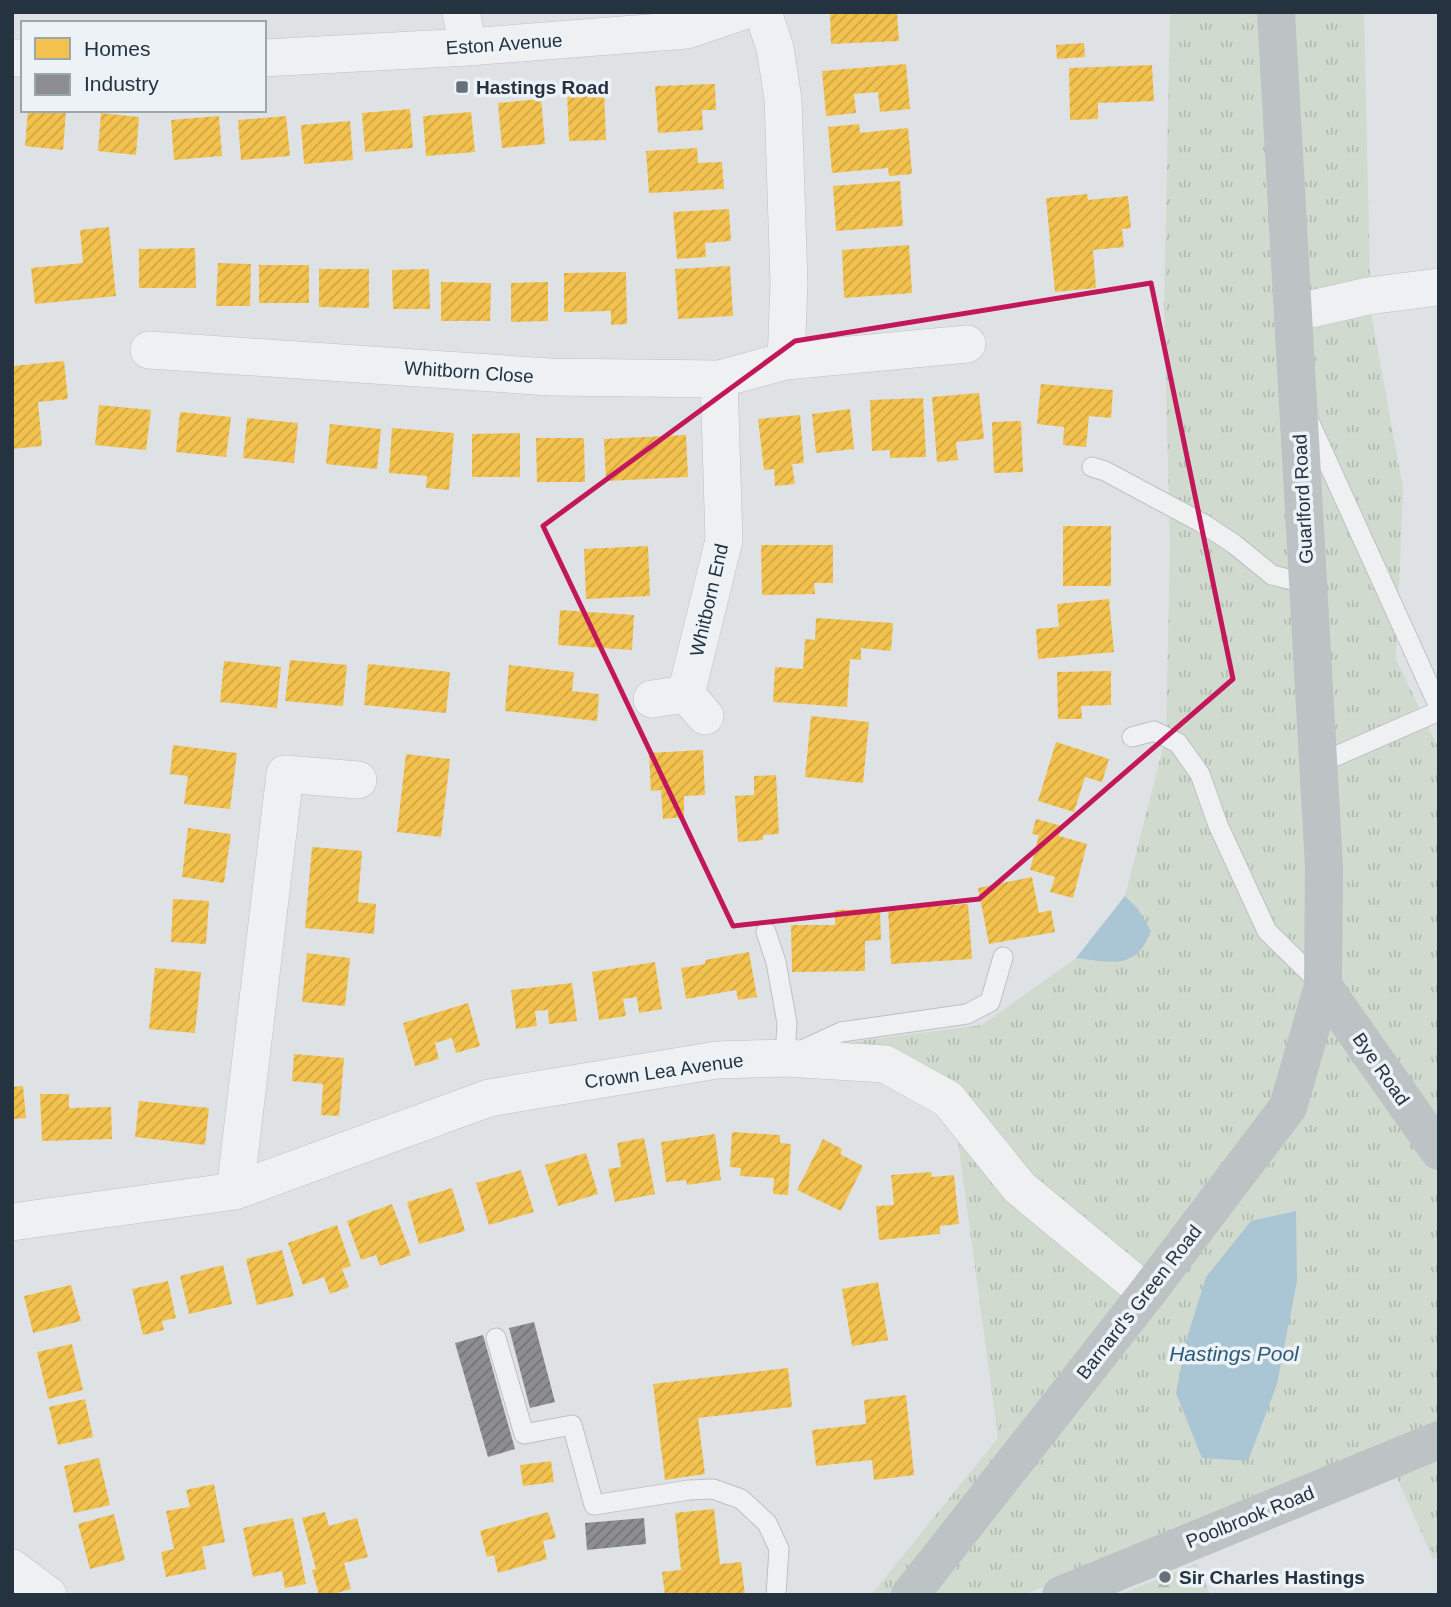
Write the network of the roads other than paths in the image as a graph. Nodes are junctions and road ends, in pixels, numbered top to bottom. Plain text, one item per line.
1 (740, 12) edge
2 (763, 12) edge
3 (1276, 12) edge
4 (465, 30) edge
5 (266, 58) edge
6 (1439, 287) edge
7 (1294, 313) junction
8 (967, 344) dead end
9 (149, 350) dead end
10 (786, 361) junction
11 (719, 379) junction
12 (1298, 398) junction
13 (1092, 467) dead end
14 (1308, 584) junction
15 (681, 703) dead end
16 (1439, 709) edge
17 (1132, 737) dead end
18 (1318, 764) junction
19 (358, 780) dead end
20 (766, 932) dead end
21 (1003, 957) dead end
22 (1323, 986) junction
23 (785, 1058) junction
24 (1439, 1151) edge
25 (235, 1191) junction
26 (12, 1222) edge
27 (1147, 1293) junction
28 (496, 1338) dead end
29 (1439, 1440) edge
30 (12, 1568) edge
31 (48, 1595) edge
32 (776, 1595) edge
33 (910, 1595) edge
34 (1061, 1595) edge

1 - 4 street, Eston Avenue
2 - 10 street
3 - 7 main road, Guarlford Road
4 - 5 street, Eston Avenue
6 - 7 street
7 - 12 main road, Guarlford Road
8 - 10 street, Whitborn Close
9 - 11 street, Whitborn Close
10 - 11 street, Whitborn Close
11 - 15 street, Whitborn End
12 - 14 main road, Guarlford Road
12 - 16 lane
13 - 14 lane
14 - 18 main road, Guarlford Road
16 - 18 lane
17 - 22 lane
18 - 22 main road, Guarlford Road
19 - 25 street
20 - 23 lane
21 - 23 lane
22 - 24 main road, Bye Road
22 - 27 main road, Barnard's Green Road
23 - 25 street, Crown Lea Avenue
23 - 27 street, Crown Lea Avenue
25 - 26 street, Crown Lea Avenue
27 - 33 main road, Barnard's Green Road
28 - 32 lane
29 - 34 main road, Poolbrook Road
30 - 31 street

